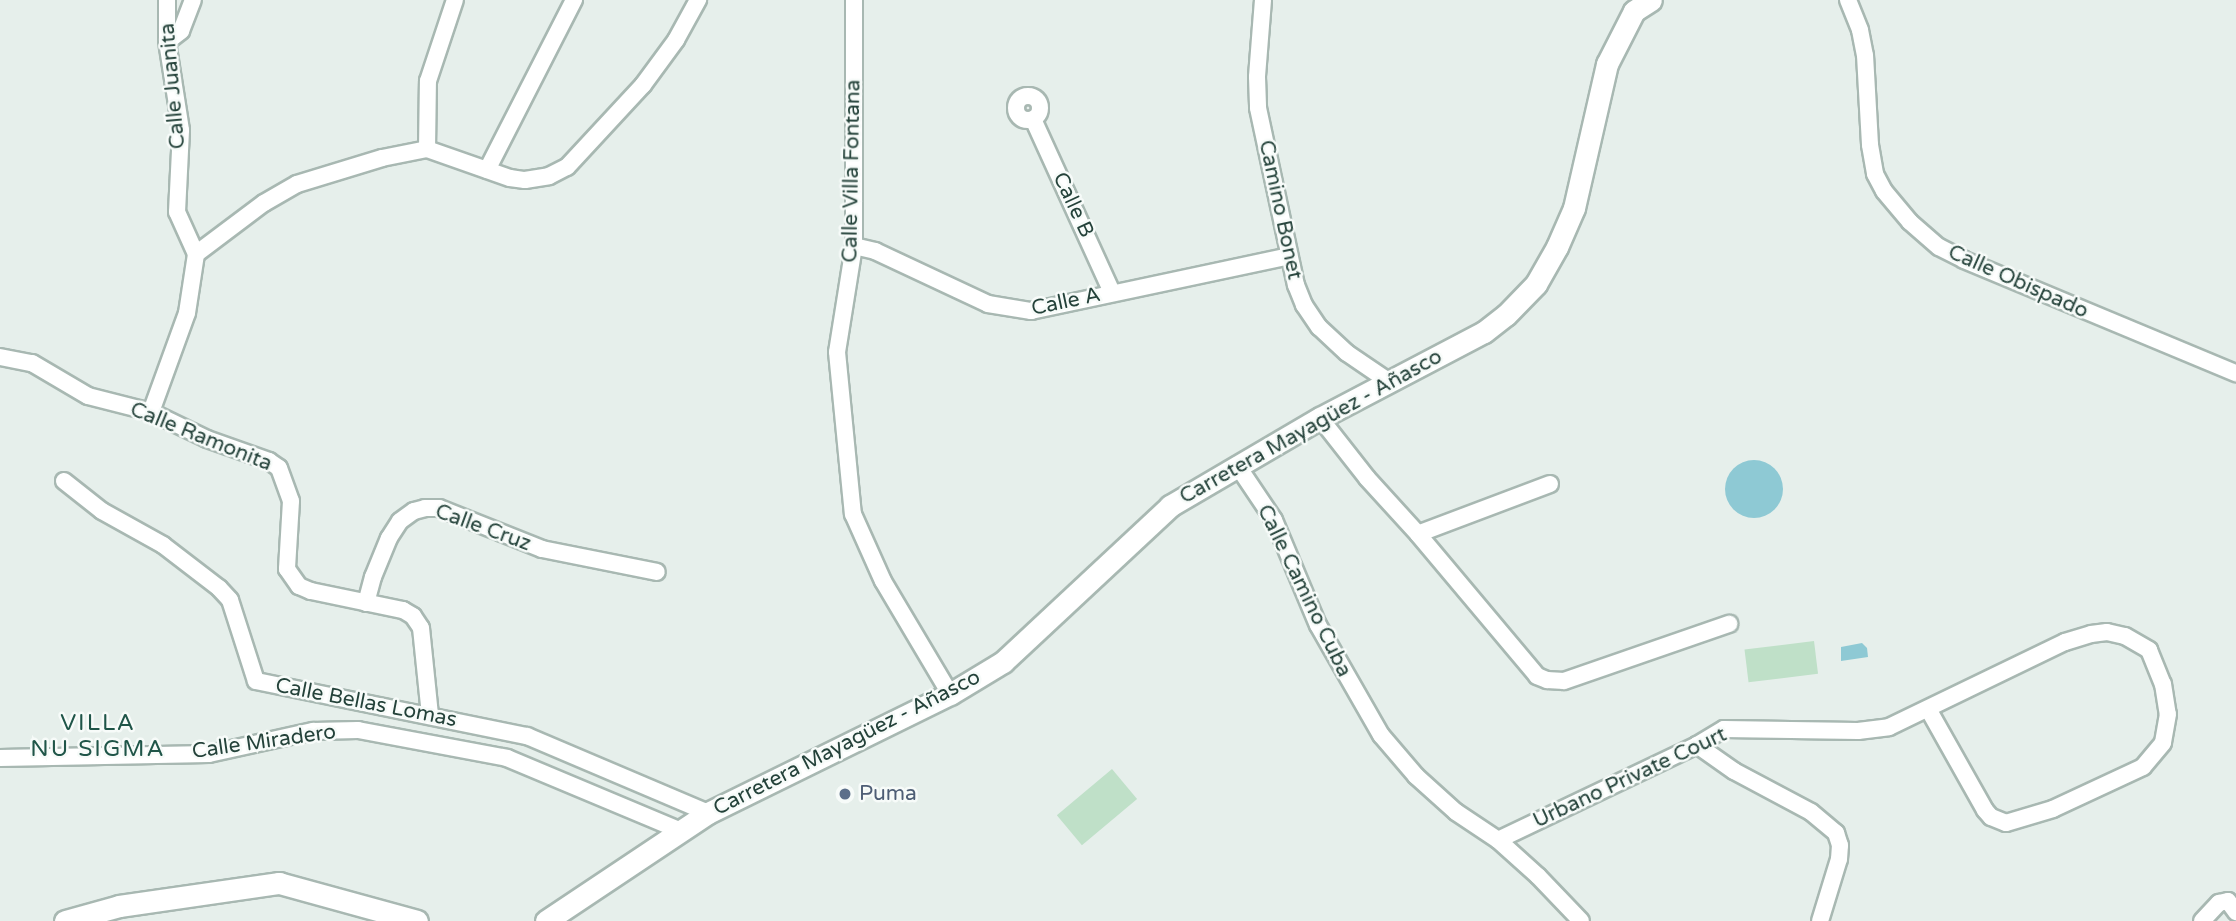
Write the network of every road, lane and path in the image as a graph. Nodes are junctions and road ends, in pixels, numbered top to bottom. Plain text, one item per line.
1 (167, 0) edge
2 (193, 0) edge
3 (455, 0) edge
4 (574, 0) edge
5 (698, 0) edge
6 (854, 0) edge
7 (1263, 0) edge
8 (1651, 0) edge
9 (1848, 0) edge
10 (167, 42) junction
11 (1033, 119) dead end
12 (427, 149) junction
13 (487, 170) junction
14 (854, 246) junction
15 (196, 254) junction
16 (1289, 256) junction
17 (1112, 292) junction
18 (0, 357) edge
19 (2236, 373) edge
20 (1388, 381) junction
21 (152, 412) junction
22 (1320, 418) junction
23 (1237, 466) junction
24 (64, 481) dead end
25 (1550, 484) dead end
26 (1418, 534) junction
27 (657, 572) dead end
28 (366, 603) junction
29 (1728, 624) dead end
30 (950, 694) junction
31 (1928, 709) junction
32 (430, 715) junction
33 (1697, 745) junction
34 (0, 758) edge
35 (708, 813) junction
36 (679, 830) junction
37 (1498, 840) junction
38 (2236, 912) edge
39 (65, 921) edge
40 (417, 921) edge
41 (546, 921) edge
42 (1581, 921) edge
43 (1820, 921) edge
44 (2202, 921) edge

1 - 10 street, Calle Juanita
2 - 10 street
3 - 12 street
4 - 13 street
5 - 13 street
6 - 14 street, Calle Villa Fontana
7 - 16 street, Camino Bonet
8 - 20 main road, Carretera Mayagüez - Añasco
9 - 19 street, Calle Obispado
10 - 15 street, Calle Juanita
11 - 17 street, Calle B
12 - 13 street
12 - 15 street
14 - 17 street, Calle A
14 - 30 street, Calle Villa Fontana
15 - 21 street
16 - 17 street, Calle A
16 - 20 street, Camino Bonet
18 - 21 street, Calle Ramonita
20 - 22 main road, Carretera Mayagüez - Añasco
21 - 28 street, Calle Ramonita
22 - 23 main road, Carretera Mayagüez - Añasco
22 - 26 street
23 - 30 main road, Carretera Mayagüez - Añasco
23 - 37 street, Calle Camino Cuba
24 - 32 street, Calle Bellas Lomas
25 - 26 street
26 - 29 street
27 - 28 street, Calle Cruz
28 - 32 street, Calle Ramonita
30 - 35 main road, Carretera Mayagüez - Añasco
31 - 31 street, Urbano Private Court
31 - 33 street, Urbano Private Court
32 - 35 street, Calle Bellas Lomas
33 - 37 street, Urbano Private Court
33 - 43 street
34 - 36 street, Calle Miradero
35 - 36 main road, Carretera Mayagüez - Añasco
36 - 41 main road, Carretera Mayagüez - Añasco
37 - 42 street, Calle Camino Cuba
38 - 44 street
39 - 40 main road

